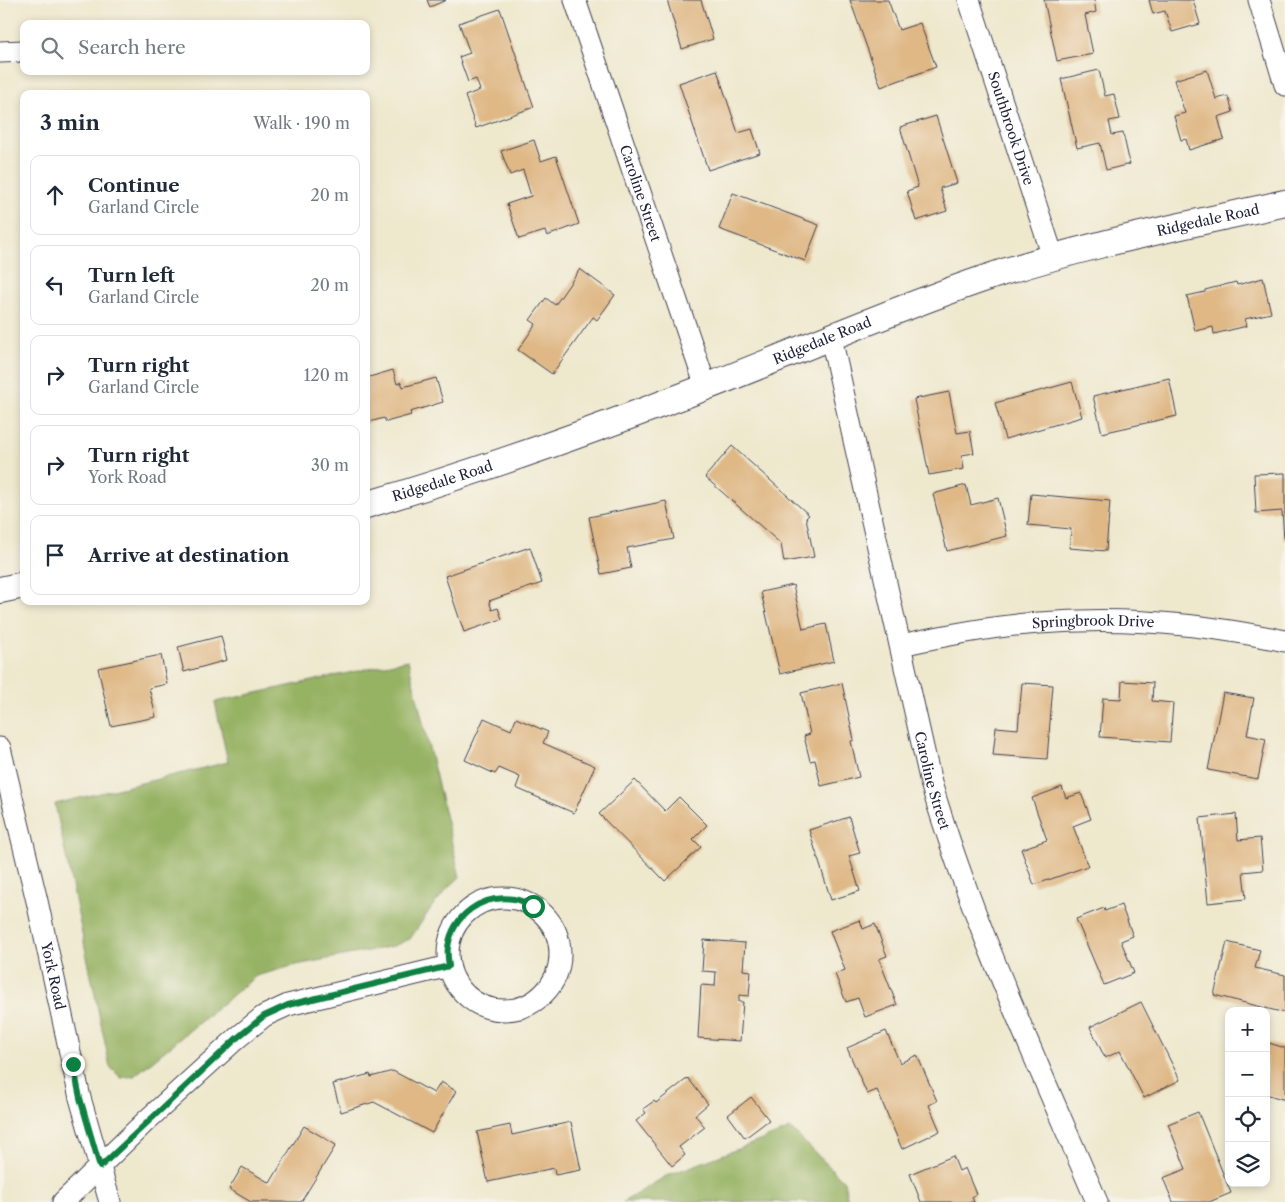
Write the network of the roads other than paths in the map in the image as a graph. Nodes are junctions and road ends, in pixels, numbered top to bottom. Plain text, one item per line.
1 (575, 0) edge
2 (969, 0) edge
3 (1259, 0) edge
4 (20, 51) edge
5 (0, 52) edge
6 (1285, 84) edge
7 (1285, 203) edge
8 (1054, 257) junction
9 (831, 338) junction
10 (706, 387) junction
11 (370, 504) edge
12 (20, 586) edge
13 (0, 590) edge
14 (1285, 641) edge
15 (901, 644) junction
16 (0, 748) edge
17 (449, 966) junction
18 (100, 1167) junction
19 (63, 1202) edge
20 (110, 1202) edge
21 (1097, 1202) edge

1 - 10 street, Caroline Street
2 - 8 street, Southbrook Drive
3 - 6 street
4 - 5 street
7 - 8 street, Ridgedale Road
8 - 9 street, Ridgedale Road
9 - 10 street, Ridgedale Road
9 - 15 street, Caroline Street
10 - 11 street, Ridgedale Road
12 - 13 street
14 - 15 street, Springbrook Drive
15 - 21 street, Caroline Street
16 - 18 street, York Road
17 - 17 street
17 - 18 street
18 - 19 street
18 - 20 street, York Road

